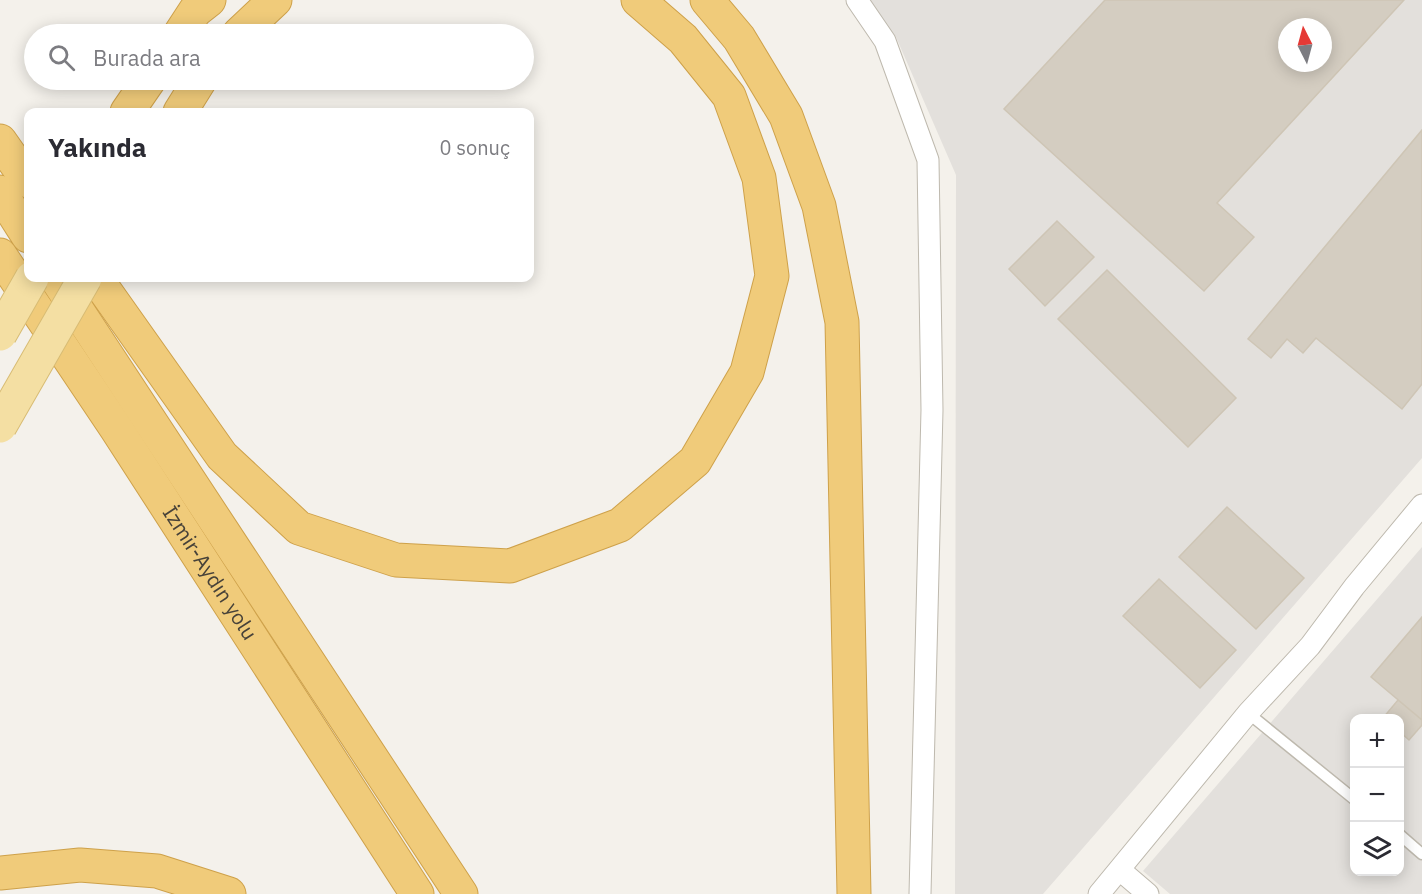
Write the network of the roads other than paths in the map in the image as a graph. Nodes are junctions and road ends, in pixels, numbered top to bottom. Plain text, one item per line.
1 (209, 0) edge
2 (275, 0) edge
3 (638, 0) edge
4 (707, 0) edge
5 (857, 0) edge
6 (187, 24) edge
7 (250, 24) edge
8 (142, 90) edge
9 (194, 90) edge
10 (130, 108) edge
11 (182, 108) edge
12 (0, 141) edge
13 (24, 175) edge
14 (0, 192) edge
15 (24, 230) edge
16 (0, 255) edge
17 (30, 282) edge
18 (59, 282) edge
19 (83, 282) edge
20 (99, 282) edge
21 (0, 334) edge
22 (0, 426) edge
23 (1422, 504) edge
24 (1248, 713) junction
25 (1350, 796) edge
26 (1404, 839) edge
27 (1422, 854) edge
28 (1120, 870) junction
29 (0, 873) edge
30 (229, 894) edge
31 (417, 894) edge
32 (461, 894) edge
33 (854, 894) edge
34 (920, 894) edge
35 (1099, 894) edge
36 (1148, 894) edge

1 - 6 highway
2 - 7 highway
3 - 20 highway
4 - 33 highway
5 - 34 street
8 - 10 highway
9 - 11 highway
12 - 13 highway
14 - 15 highway
16 - 31 highway, İzmir-Aydın yolu
17 - 21 main road, bridge
18 - 32 highway, İzmir-Aydın yolu
19 - 22 main road, bridge
23 - 24 street
24 - 25 lane
24 - 28 street
26 - 27 lane
28 - 35 street
28 - 36 street
29 - 30 highway

